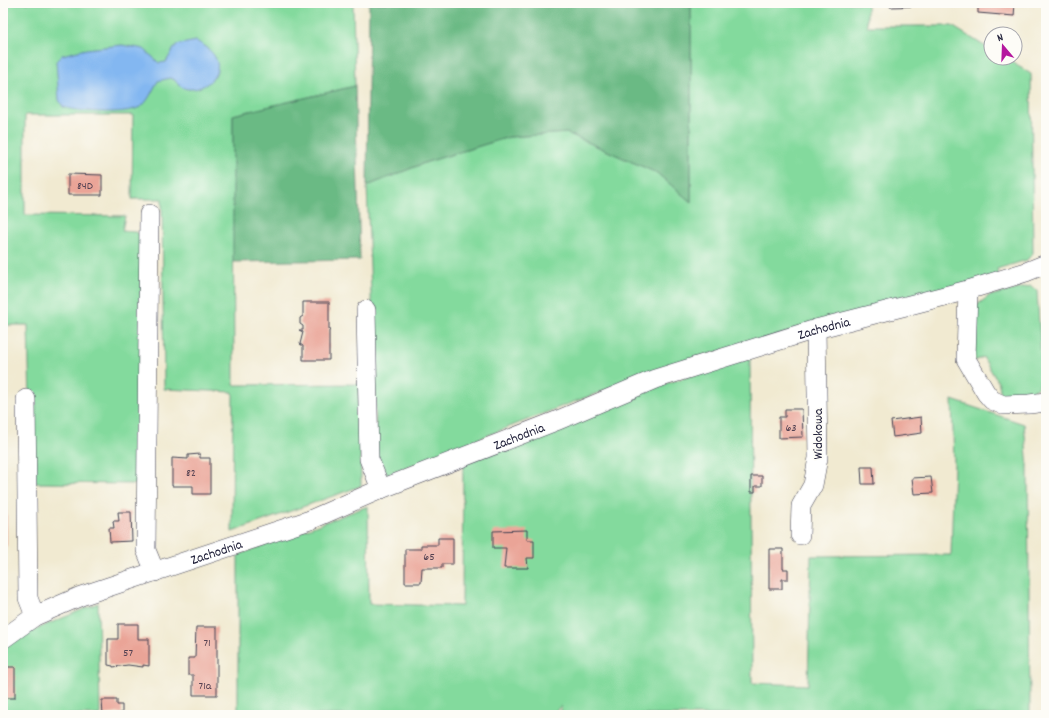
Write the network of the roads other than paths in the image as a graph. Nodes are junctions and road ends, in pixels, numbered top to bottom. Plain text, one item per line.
1 (149, 214) dead end
2 (1046, 264) edge
3 (968, 290) junction
4 (366, 310) dead end
5 (816, 329) junction
6 (26, 399) dead end
7 (1046, 402) edge
8 (381, 489) junction
9 (800, 535) dead end
10 (155, 572) junction
11 (35, 616) junction
12 (3, 638) edge

1 - 10 street
2 - 3 street, Zachodnia
3 - 5 street, Zachodnia
3 - 7 street
4 - 8 street
5 - 8 street, Zachodnia
5 - 9 street, Widokowa
6 - 11 street
8 - 10 street, Zachodnia
10 - 11 street, Zachodnia
11 - 12 street, Zachodnia

